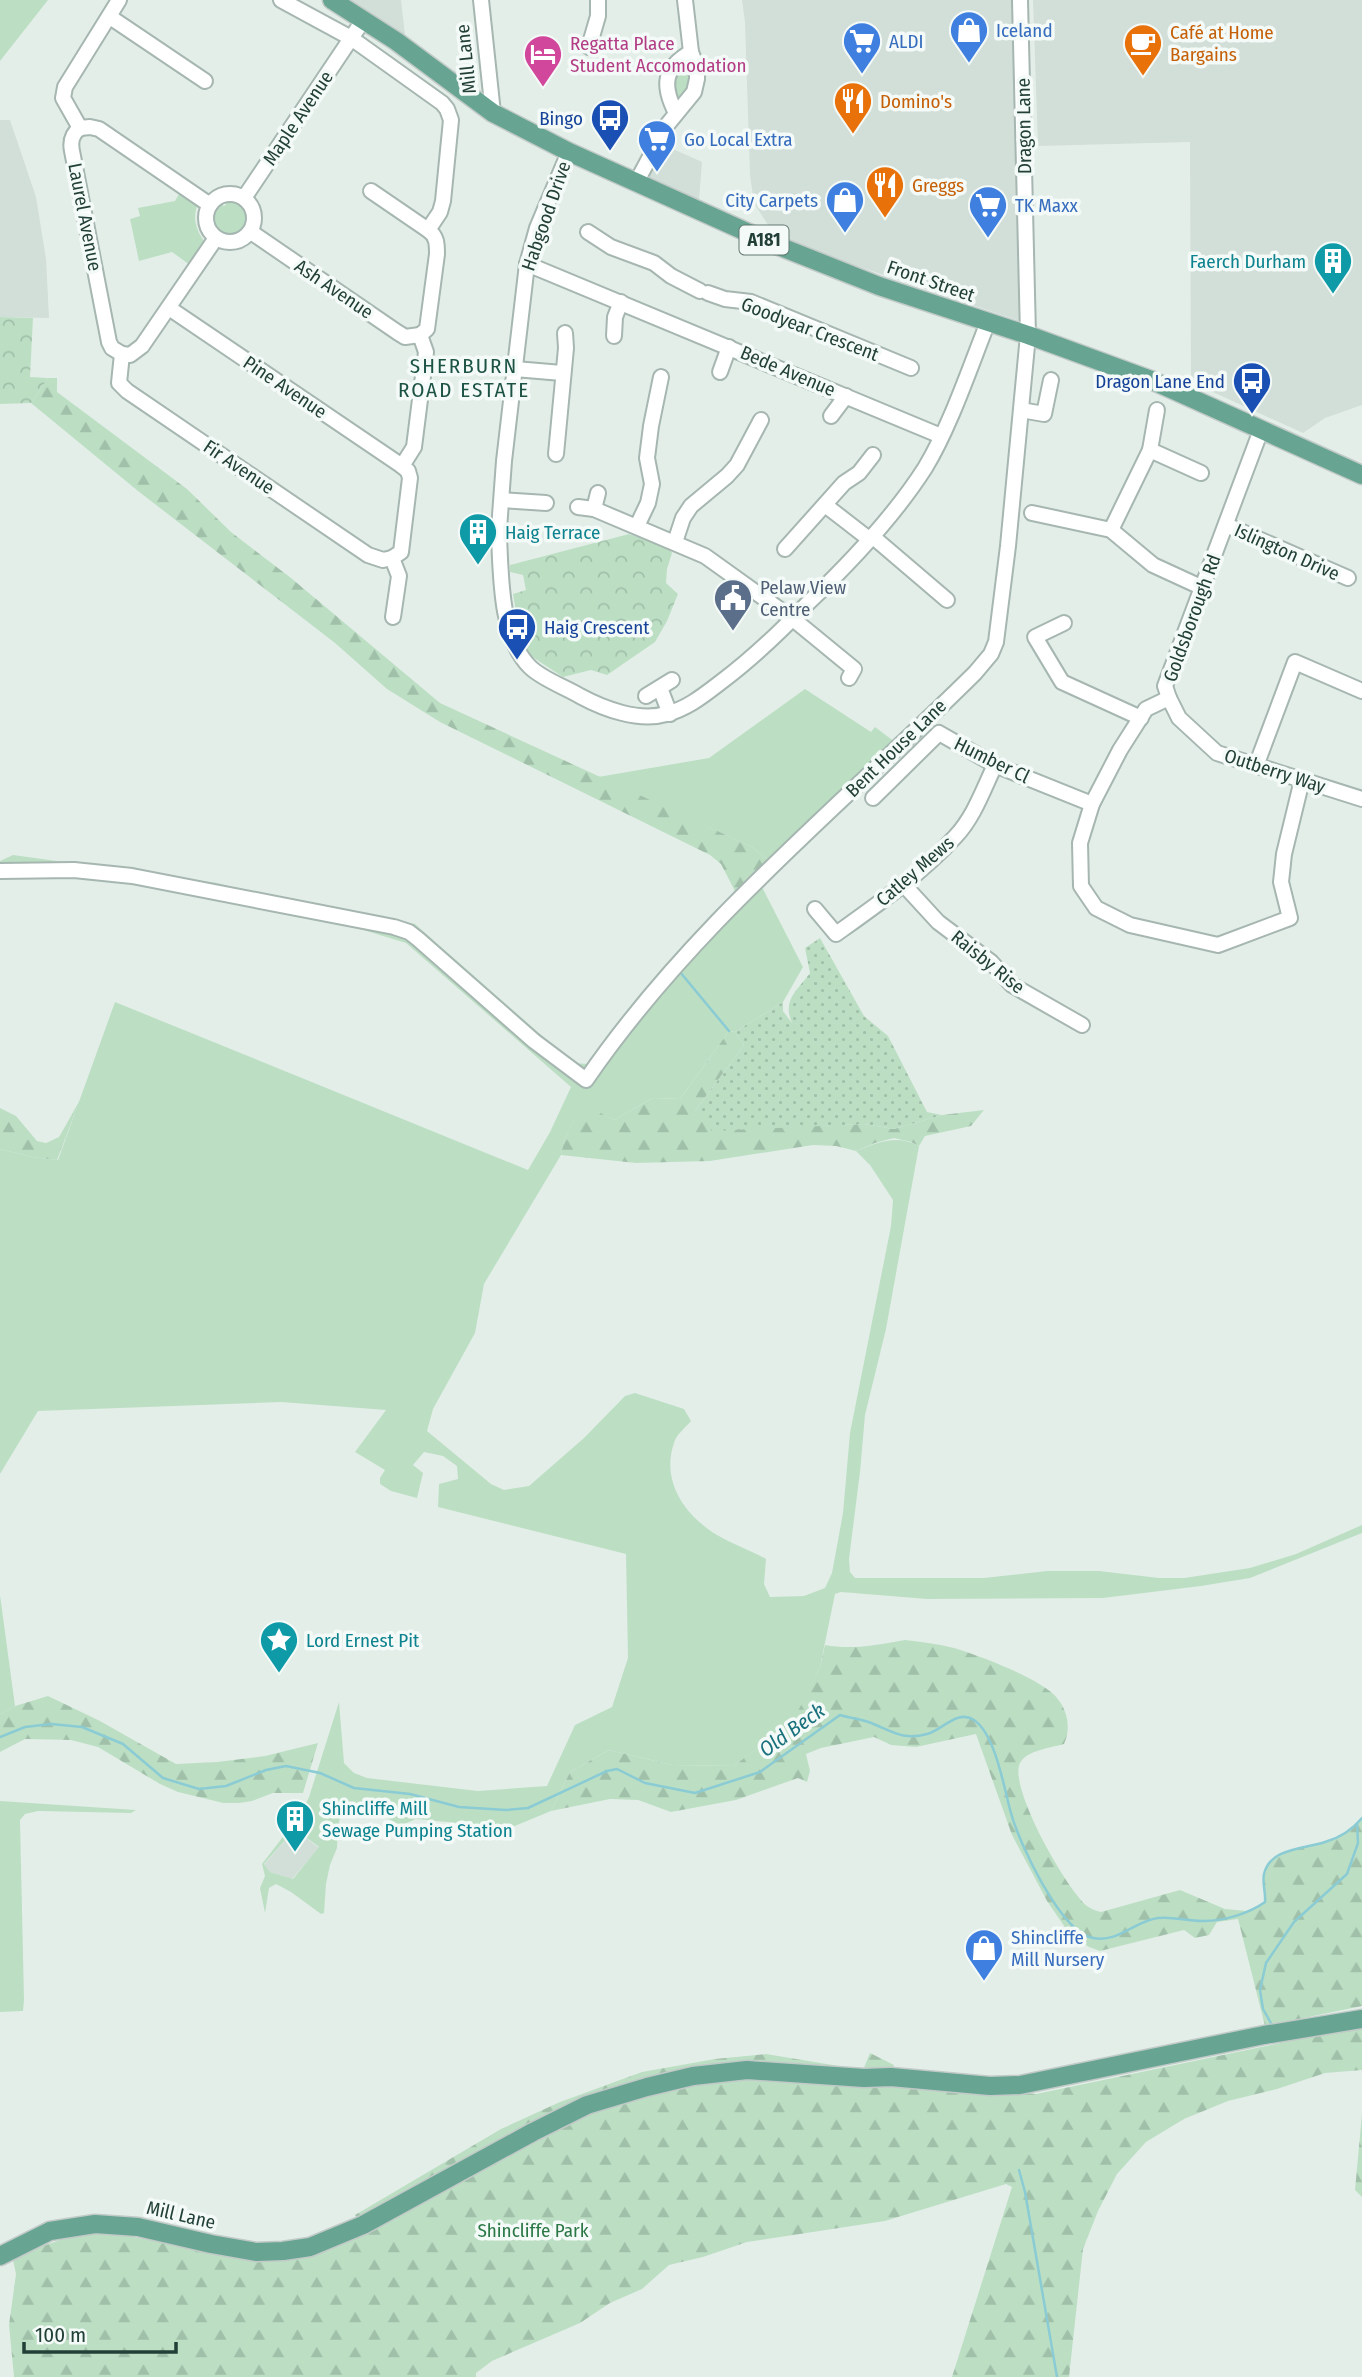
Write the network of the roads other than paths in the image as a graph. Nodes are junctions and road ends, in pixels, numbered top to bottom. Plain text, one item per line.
1 (119, 0) edge
2 (281, 0) edge
3 (481, 0) edge
4 (598, 0) edge
5 (685, 0) edge
6 (1020, 0) edge
7 (336, 1) edge
8 (110, 17) junction
9 (364, 19) junction
10 (351, 38) junction
11 (590, 47) dead end
12 (691, 52) junction
13 (205, 81) dead end
14 (493, 113) junction
15 (676, 113) junction
16 (80, 128) junction
17 (569, 152) junction
18 (636, 183) junction
19 (371, 191) dead end
20 (244, 198) junction
21 (210, 205) junction
22 (428, 230) junction
23 (251, 232) junction
24 (588, 232) dead end
25 (216, 238) junction
26 (527, 264) junction
27 (621, 302) junction
28 (169, 308) junction
29 (988, 322) junction
30 (565, 333) dead end
31 (420, 335) junction
32 (1028, 335) junction
33 (614, 336) dead end
34 (730, 347) junction
35 (119, 353) junction
36 (911, 368) dead end
37 (515, 369) junction
38 (720, 372) dead end
39 (562, 373) junction
40 (661, 377) dead end
41 (1051, 380) dead end
42 (846, 396) junction
43 (1021, 410) junction
44 (1157, 410) dead end
45 (831, 416) dead end
46 (761, 420) dead end
47 (1261, 430) junction
48 (941, 436) junction
49 (1150, 450) junction
50 (873, 453) dead end
51 (556, 454) dead end
52 (402, 466) junction
53 (1201, 472) dead end
54 (1362, 475) edge
55 (598, 493) dead end
56 (502, 500) junction
57 (546, 503) dead end
58 (825, 505) junction
59 (578, 507) dead end
60 (594, 509) junction
61 (1032, 513) dead end
62 (1226, 525) junction
63 (637, 526) junction
64 (1111, 530) junction
65 (870, 538) junction
66 (674, 542) junction
67 (785, 549) dead end
68 (392, 558) junction
69 (1348, 578) dead end
70 (1203, 588) junction
71 (947, 600) dead end
72 (393, 617) dead end
73 (793, 619) junction
74 (1064, 623) dead end
75 (857, 672) dead end
76 (1362, 691) edge
77 (646, 696) dead end
78 (1169, 698) junction
79 (664, 715) junction
80 (1141, 718) junction
81 (995, 765) junction
82 (1256, 766) junction
83 (1302, 780) junction
84 (873, 798) dead end
85 (1362, 799) edge
86 (1092, 804) junction
87 (0, 871) edge
88 (904, 886) junction
89 (815, 909) dead end
90 (1082, 1025) dead end
91 (1362, 2019) edge
92 (0, 2256) edge

1 - 8 street
2 - 10 street
3 - 14 street, Mill Lane
4 - 11 street
5 - 12 street
6 - 32 street, Dragon Lane
7 - 9 main road, A181
8 - 13 street
8 - 16 street
9 - 10 street, Maple Avenue
9 - 14 main road, A181
10 - 20 street, Maple Avenue
10 - 22 street
12 - 15 street
12 - 15 street
14 - 17 main road, Front Street / A181
15 - 18 street
16 - 21 street
16 - 35 street, Laurel Avenue
17 - 18 main road, Front Street / A181
17 - 26 street, Habgood Drive
18 - 29 main road, Front Street / A181
19 - 22 street
20 - 21 street
20 - 23 street
21 - 25 street
22 - 31 street
23 - 25 street
23 - 31 street, Ash Avenue
24 - 36 street, Goodyear Crescent
25 - 28 street
26 - 27 street, Bede Avenue
26 - 37 street, Habgood Drive
27 - 33 street
27 - 34 street, Bede Avenue
28 - 35 street
28 - 52 street, Pine Avenue
29 - 32 main road, Front Street / A181
29 - 48 street
30 - 39 street
31 - 52 street
32 - 43 street, Bent House Lane
32 - 47 main road, Front Street / A181
34 - 38 street, Bede Avenue
34 - 42 street, Bede Avenue
35 - 68 street, Fir Avenue
37 - 39 street
37 - 56 street, Habgood Drive
39 - 51 street
40 - 63 street
41 - 43 street
42 - 45 street, Bede Avenue
42 - 48 street, Bede Avenue
43 - 87 street, Bent House Lane
44 - 49 street
46 - 66 street
47 - 54 main road, Front Street / A181
47 - 62 street, Goldsborough Rd
48 - 65 street
49 - 53 street
49 - 64 street
50 - 58 street
52 - 68 street
55 - 60 street
56 - 57 street
56 - 79 street, Habgood Drive
58 - 65 street
58 - 67 street
59 - 60 street
60 - 63 street
61 - 64 street
62 - 69 street, Islington Drive
62 - 70 street, Goldsborough Rd
63 - 66 street
64 - 70 street
65 - 71 street
65 - 73 street
66 - 73 street
68 - 72 street
70 - 78 street, Goldsborough Rd
73 - 75 street
73 - 79 street
74 - 80 street
76 - 82 street
77 - 79 street
78 - 80 street, Goldsborough Rd
78 - 82 street, Outberry Way
80 - 86 street, Goldsborough Rd
81 - 84 street, Humber Cl
81 - 86 street, Humber Cl
81 - 88 street, Catley Mews
82 - 83 street, Outberry Way
83 - 85 street, Outberry Way
83 - 86 street, Goldsborough Rd
88 - 89 street, Catley Mews
88 - 90 street, Raisby Rise
91 - 92 main road, Mill Lane

